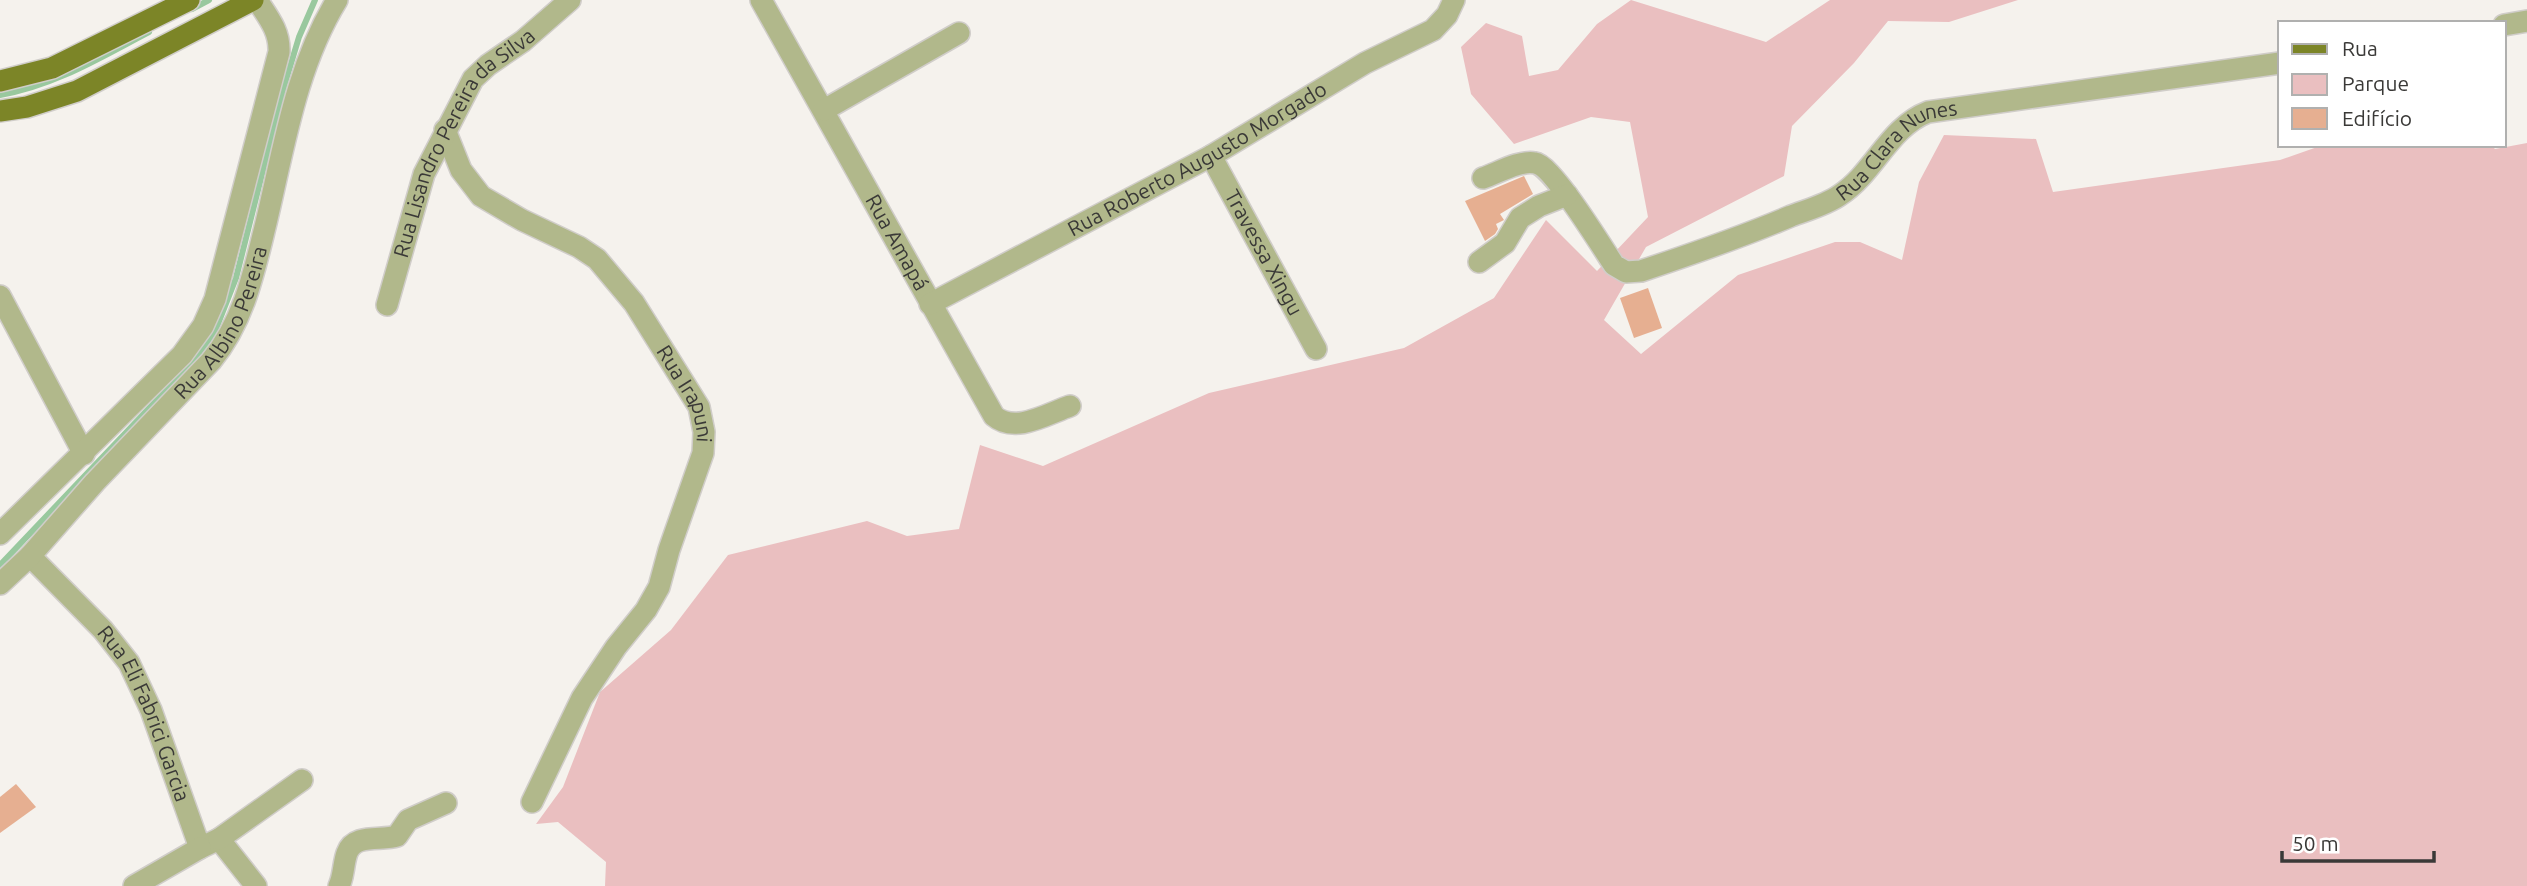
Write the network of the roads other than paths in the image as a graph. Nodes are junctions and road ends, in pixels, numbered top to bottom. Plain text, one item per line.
1 (189, 0) edge
2 (255, 0) edge
3 (337, 0) edge
4 (570, 0) edge
5 (761, 0) edge
6 (1454, 0) edge
7 (2527, 21) edge
8 (2506, 25) edge
9 (959, 33) dead end
10 (2278, 62) edge
11 (0, 81) edge
12 (824, 110) junction
13 (0, 111) edge
14 (445, 130) junction
15 (1211, 156) junction
16 (1483, 178) dead end
17 (1567, 195) junction
18 (1479, 262) dead end
19 (0, 296) edge
20 (930, 304) junction
21 (387, 305) dead end
22 (1317, 349) dead end
23 (1070, 406) dead end
24 (84, 454) junction
25 (0, 534) edge
26 (14, 559) edge
27 (0, 584) edge
28 (302, 780) dead end
29 (533, 802) dead end
30 (446, 803) dead end
31 (210, 843) junction
32 (134, 886) edge
33 (256, 886) edge
34 (339, 886) edge

1 - 11 main road
2 - 13 main road
2 - 24 street, Rua Albino Pereira
3 - 26 street, Rua Albino Pereira
4 - 14 street, Rua Lisandro Pereira da Silva
5 - 12 street, Rua Amapá
6 - 15 street, Rua Roberto Augusto Morgado
7 - 8 street
9 - 12 street
10 - 17 street, Rua Clara Nunes
12 - 20 street, Rua Amapá
14 - 21 street, Rua Lisandro Pereira da Silva
14 - 29 street, Rua Irapuni
15 - 20 street, Rua Roberto Augusto Morgado
15 - 22 street, Travessa Xingu
16 - 17 street, Rua Clara Nunes
17 - 18 street
19 - 24 street
20 - 23 street, Rua Amapá
24 - 25 street, Rua Albino Pereira
26 - 27 street, Rua Albino Pereira
26 - 31 street, Rua Eli Fabrici Garcia
28 - 31 street
30 - 34 street
31 - 32 street
31 - 33 street, Rua Eli Fabrici Garcia

